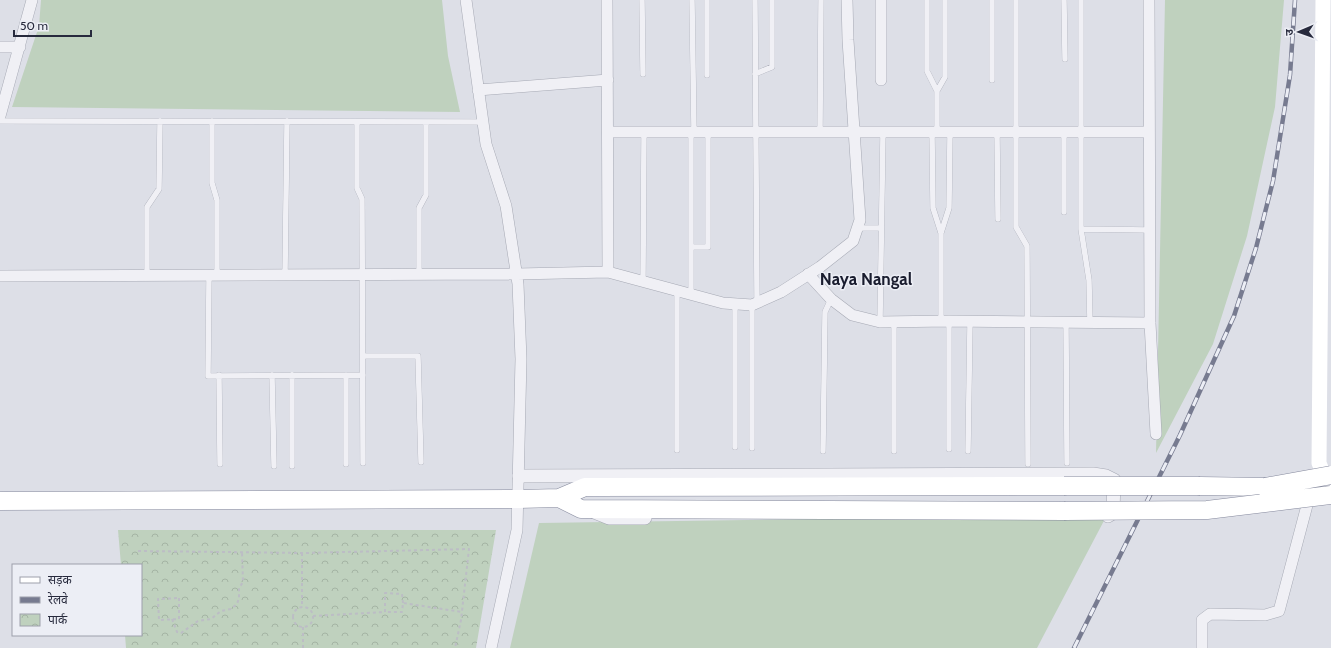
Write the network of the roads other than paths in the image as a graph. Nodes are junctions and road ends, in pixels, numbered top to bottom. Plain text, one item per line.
1 (32, 0) edge
2 (466, 0) edge
3 (607, 0) edge
4 (642, 0) edge
5 (692, 0) edge
6 (707, 0) edge
7 (755, 0) edge
8 (772, 0) edge
9 (821, 0) edge
10 (847, 0) edge
11 (881, 0) edge
12 (927, 0) edge
13 (945, 0) edge
14 (992, 0) edge
15 (1016, 0) edge
16 (1064, 0) edge
17 (1080, 0) edge
18 (1149, 0) edge
19 (1323, 0) edge
20 (0, 47) edge
21 (20, 47) junction
22 (1065, 58) dead end
23 (643, 74) dead end
24 (755, 74) junction
25 (707, 75) dead end
26 (608, 80) junction
27 (881, 80) dead end
28 (992, 80) dead end
29 (478, 90) junction
30 (936, 91) junction
31 (0, 116) edge
32 (0, 121) edge
33 (160, 121) junction
34 (212, 122) junction
35 (287, 122) junction
36 (357, 122) junction
37 (426, 122) junction
38 (483, 122) junction
39 (608, 132) junction
40 (644, 132) junction
41 (693, 132) junction
42 (708, 132) junction
43 (755, 132) junction
44 (820, 132) junction
45 (854, 132) junction
46 (883, 132) junction
47 (935, 132) junction
48 (950, 132) junction
49 (997, 132) junction
50 (1017, 132) junction
51 (1064, 132) junction
52 (1082, 132) junction
53 (1149, 132) junction
54 (1064, 212) dead end
55 (998, 219) dead end
56 (858, 228) junction
57 (881, 228) junction
58 (1081, 229) junction
59 (1149, 230) junction
60 (941, 233) junction
61 (691, 247) junction
62 (608, 272) junction
63 (517, 274) junction
64 (808, 274) junction
65 (147, 275) junction
66 (213, 275) junction
67 (285, 275) junction
68 (363, 275) junction
69 (419, 275) junction
70 (0, 276) edge
71 (643, 280) junction
72 (677, 290) junction
73 (691, 294) junction
74 (831, 299) junction
75 (735, 304) junction
76 (754, 304) junction
77 (945, 321) junction
78 (880, 322) junction
79 (894, 322) junction
80 (970, 322) junction
81 (1027, 322) junction
82 (1066, 323) junction
83 (1090, 323) junction
84 (1150, 323) junction
85 (362, 356) junction
86 (219, 375) junction
87 (272, 375) junction
88 (292, 375) junction
89 (346, 375) junction
90 (362, 375) junction
91 (1326, 405) edge
92 (1156, 434) dead end
93 (734, 447) dead end
94 (752, 448) dead end
95 (949, 449) dead end
96 (677, 450) dead end
97 (823, 451) dead end
98 (894, 451) dead end
99 (968, 451) dead end
100 (421, 462) dead end
101 (362, 463) dead end
102 (1067, 463) dead end
103 (220, 464) dead end
104 (346, 464) dead end
105 (1028, 464) dead end
106 (274, 466) dead end
107 (292, 466) dead end
108 (1325, 469) edge
109 (519, 476) junction
110 (606, 476) junction
111 (590, 487) junction
112 (1331, 494) edge
113 (559, 498) junction
114 (518, 499) junction
115 (0, 502) edge
116 (588, 509) junction
117 (491, 648) edge
118 (1202, 648) edge

1 - 21 street
2 - 29 street
3 - 26 street
4 - 23 lane
5 - 41 lane
6 - 25 lane
7 - 24 lane
8 - 24 lane
9 - 44 lane
10 - 45 street
11 - 27 street
12 - 30 lane
13 - 30 lane
14 - 28 lane
15 - 50 lane
16 - 22 lane
17 - 52 lane
18 - 53 street
19 - 91 main road
20 - 21 street
21 - 31 street
24 - 43 lane
26 - 29 street
26 - 39 street
29 - 38 street
30 - 47 lane
32 - 33 lane
33 - 34 lane
33 - 65 lane
34 - 35 lane
34 - 66 lane
35 - 36 lane
35 - 67 lane
36 - 37 lane
36 - 68 lane
37 - 38 lane
37 - 69 lane
38 - 63 street
39 - 40 street
39 - 62 street
40 - 41 street
40 - 71 lane
41 - 42 street
41 - 61 lane
42 - 43 street
42 - 61 lane
43 - 44 street
43 - 76 lane
44 - 45 street
45 - 46 street
45 - 56 street
46 - 47 street
46 - 57 lane
47 - 48 street
47 - 60 lane
48 - 49 street
48 - 60 lane
49 - 50 street
49 - 55 lane
50 - 51 street
50 - 81 lane
51 - 52 street
51 - 54 lane
52 - 53 street
52 - 58 lane
53 - 59 street
56 - 57 lane
56 - 64 street
57 - 78 lane
58 - 59 lane
58 - 83 lane
59 - 84 street
60 - 77 lane
61 - 73 lane
62 - 63 street
62 - 71 street
63 - 69 street
63 - 109 street
64 - 74 street
64 - 76 street
65 - 66 street
65 - 70 street
66 - 67 street
66 - 86 lane
67 - 68 street
68 - 69 street
68 - 85 lane
71 - 72 street
72 - 73 street
72 - 96 lane
73 - 75 street
74 - 78 street
74 - 97 lane
75 - 76 street
75 - 93 lane
76 - 94 lane
77 - 79 street
77 - 80 street
77 - 95 lane
78 - 79 street
79 - 98 lane
80 - 81 street
80 - 99 lane
81 - 82 street
81 - 105 lane
82 - 83 street
82 - 102 lane
83 - 84 street
84 - 92 street
85 - 90 lane
85 - 100 lane
86 - 87 lane
86 - 103 lane
87 - 88 lane
87 - 106 lane
88 - 89 lane
88 - 107 lane
89 - 90 lane
89 - 104 lane
90 - 101 lane
91 - 108 main road
108 - 111 highway, bridge
108 - 112 main road
108 - 118 street
109 - 110 street
109 - 114 street
110 - 111 street
110 - 116 street
111 - 113 highway
112 - 116 highway, bridge
113 - 114 highway
113 - 116 highway
114 - 115 highway
114 - 117 street

